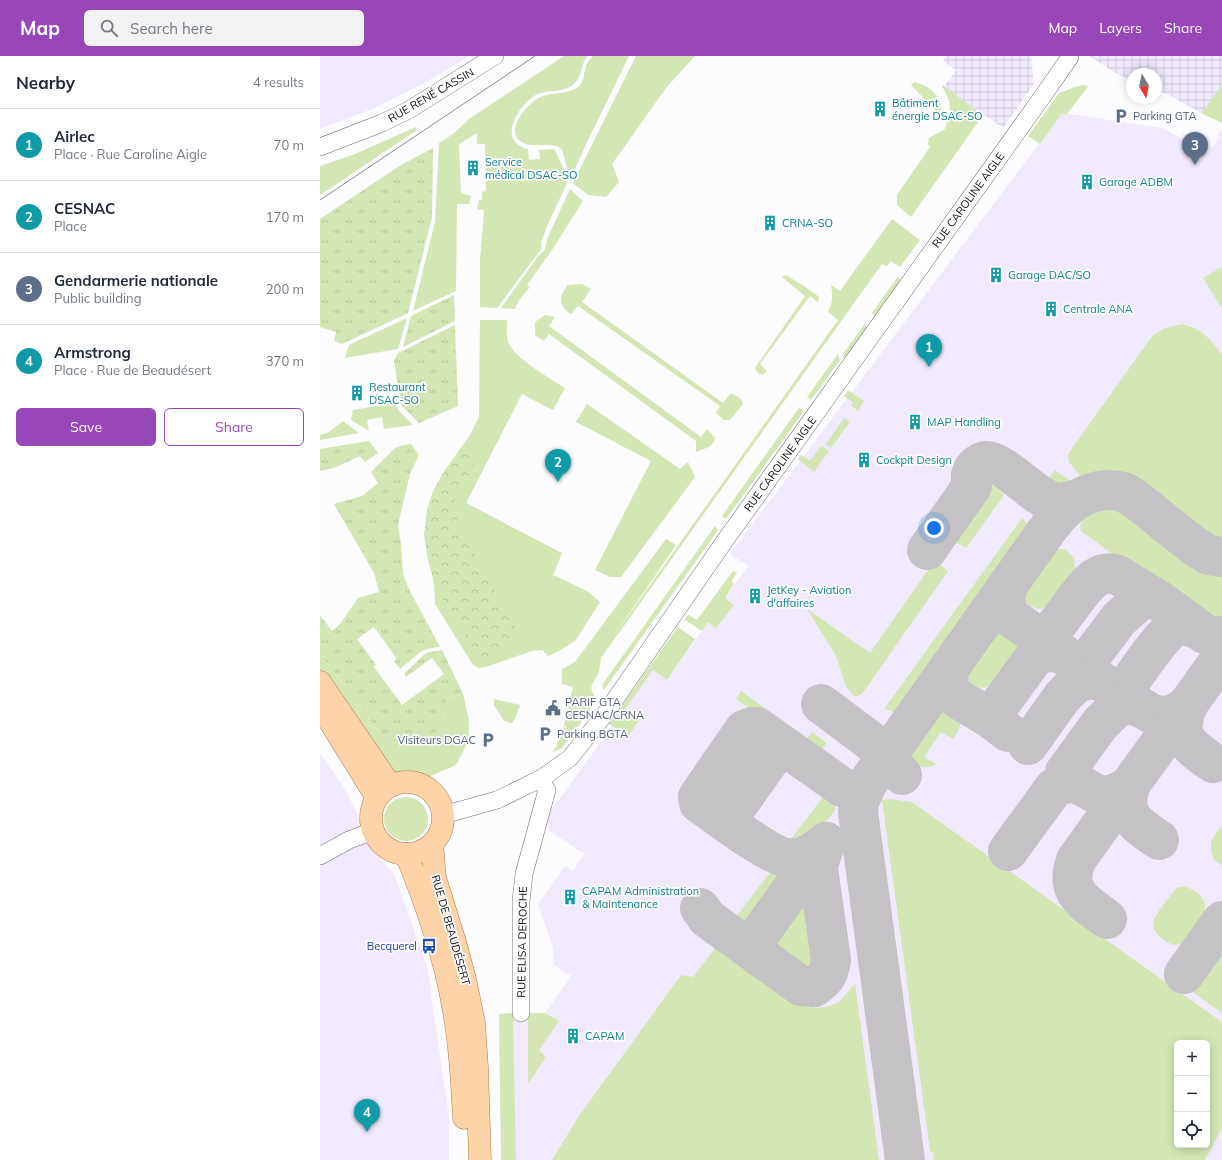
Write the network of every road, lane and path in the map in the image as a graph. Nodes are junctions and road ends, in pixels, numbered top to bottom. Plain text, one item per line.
1 (495, 56) edge
2 (1069, 56) edge
3 (320, 147) edge
4 (320, 682) edge
5 (320, 709) edge
6 (540, 779) junction
7 (384, 792) junction
8 (443, 815) junction
9 (373, 831) junction
10 (432, 844) junction
11 (406, 854) junction
12 (320, 856) edge
13 (521, 1013) dead end
14 (467, 1160) edge
15 (480, 1160) edge

1 - 3 street, RUE RENÉ CASSIN
2 - 6 street, RUE CAROLINE AIGLE
4 - 7 main road
5 - 7 main road
6 - 8 street, RUE CAROLINE AIGLE
6 - 13 street, RUE ELISA DEROCHE
7 - 8 main road
7 - 9 main road
8 - 10 main road
9 - 11 main road
9 - 12 street
10 - 11 main road
10 - 15 main road, RUE DE BEAUDÉSERT
11 - 14 main road, RUE DE BEAUDÉSERT

